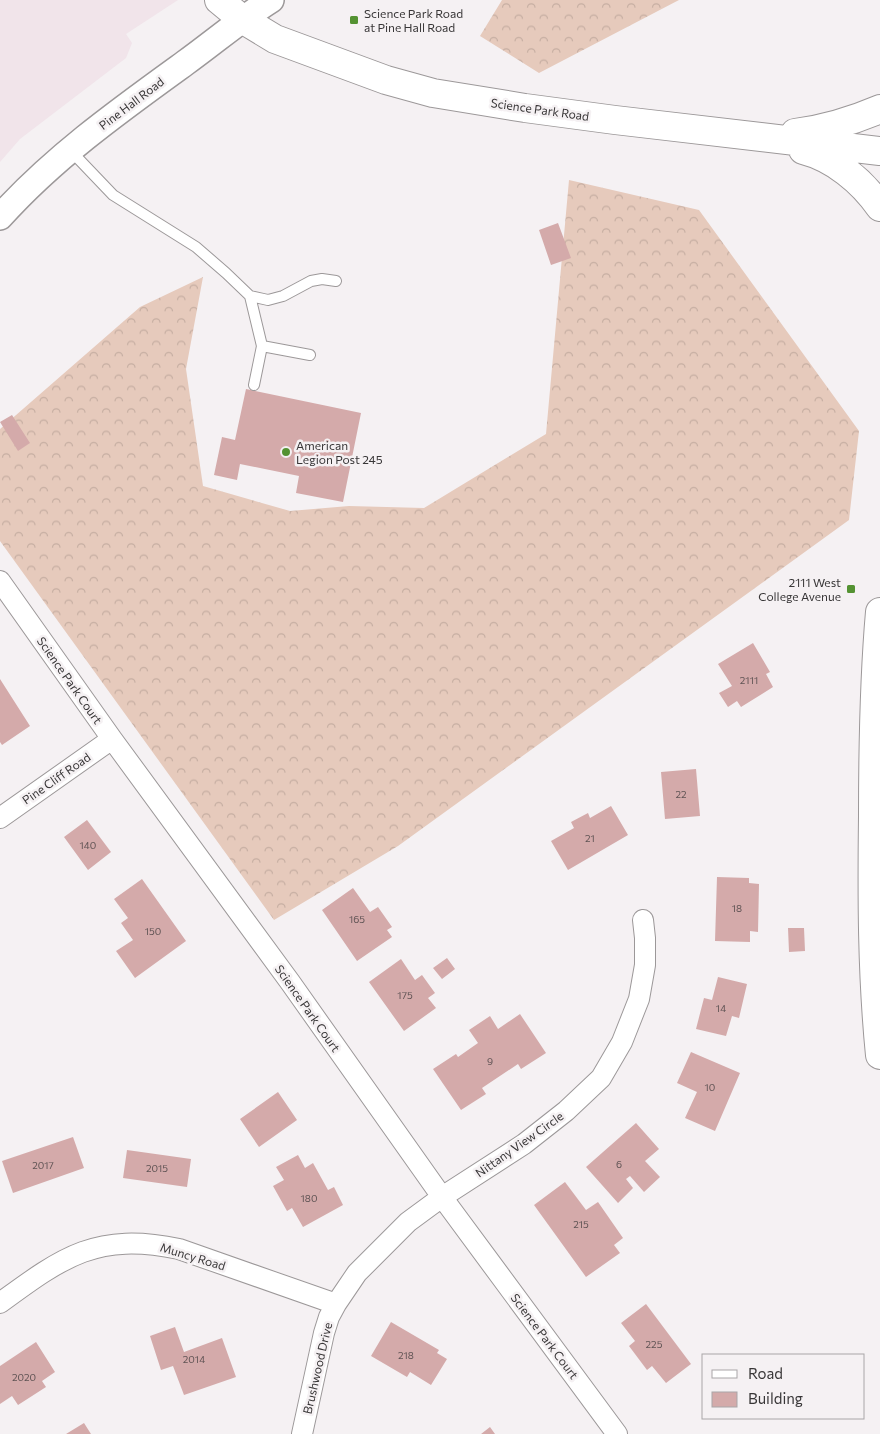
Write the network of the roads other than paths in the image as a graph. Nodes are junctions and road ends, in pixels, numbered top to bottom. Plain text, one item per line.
1 (219, 0) edge
2 (271, 0) edge
3 (242, 19) junction
4 (880, 109) edge
5 (761, 137) junction
6 (70, 150) junction
7 (880, 151) edge
8 (880, 207) edge
9 (0, 217) edge
10 (336, 281) dead end
11 (250, 296) junction
12 (262, 346) junction
13 (310, 355) dead end
14 (254, 385) dead end
15 (0, 581) edge
16 (880, 612) edge
17 (112, 739) junction
18 (0, 818) edge
19 (643, 920) dead end
20 (880, 1055) edge
21 (442, 1197) junction
22 (0, 1303) edge
23 (336, 1304) junction
24 (302, 1434) edge
25 (617, 1434) edge

1 - 3 main road, Science Park Road
2 - 3 street, Pine Hall Road
3 - 5 main road, Science Park Road
3 - 6 street, Pine Hall Road
4 - 5 main road
5 - 7 main road, Science Park Road
5 - 8 main road
6 - 9 street, Pine Hall Road
6 - 11 lane
10 - 11 lane
11 - 12 lane
12 - 13 lane
12 - 14 lane
15 - 17 street, Science Park Court
16 - 20 main road
17 - 18 street, Pine Cliff Road
17 - 21 street, Science Park Court
19 - 21 street, Nittany View Circle
21 - 23 street, Brushwood Drive
21 - 25 street, Science Park Court
22 - 23 street, Muncy Road
23 - 24 street, Brushwood Drive

